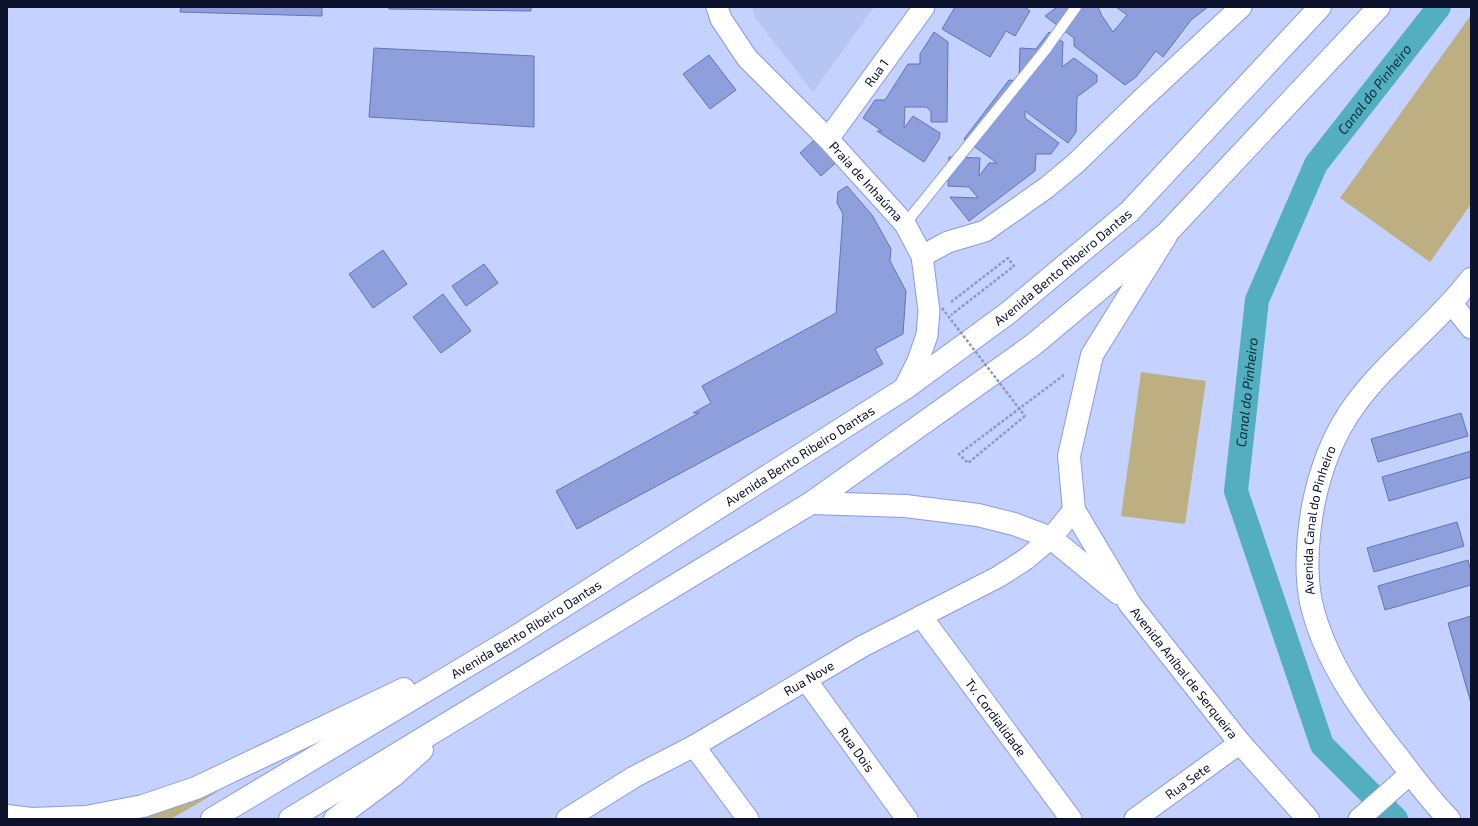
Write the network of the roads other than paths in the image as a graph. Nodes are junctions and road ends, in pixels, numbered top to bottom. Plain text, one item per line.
1 (717, 7) edge
2 (924, 7) edge
3 (1076, 7) edge
4 (1320, 7) edge
5 (1379, 7) edge
6 (1236, 9) edge
7 (828, 139) junction
8 (905, 224) junction
9 (1167, 233) junction
10 (922, 256) junction
11 (1471, 279) edge
12 (1452, 304) junction
13 (1471, 328) edge
14 (904, 389) junction
15 (811, 503) junction
16 (1074, 510) junction
17 (1051, 538) junction
18 (1129, 602) junction
19 (921, 616) junction
20 (517, 636) junction
21 (806, 680) junction
22 (466, 712) junction
23 (1240, 743) junction
24 (694, 746) junction
25 (1410, 774) junction
26 (7, 816) edge
27 (578, 816) edge
28 (212, 819) edge
29 (290, 819) edge
30 (335, 819) edge
31 (748, 819) edge
32 (907, 819) edge
33 (1071, 819) edge
34 (1135, 819) edge
35 (1308, 819) edge
36 (1359, 819) edge
37 (1449, 819) edge

1 - 7 street, Praia de Inhaúma
2 - 7 street, Rua 1
3 - 8 lane
4 - 14 main road, Avenida Bento Ribeiro Dantas
5 - 9 main road
6 - 10 street
7 - 8 street, Praia de Inhaúma
8 - 10 street, Praia de Inhaúma
9 - 15 main road
9 - 16 main road, Avenida Aníbal de Serqueira
10 - 14 street, Praia de Inhaúma
11 - 12 main road, Avenida Canal do Pinheiro
12 - 13 street
12 - 25 main road, Avenida Canal do Pinheiro
14 - 20 main road, Avenida Bento Ribeiro Dantas
15 - 17 main road, Avenida Aníbal de Serqueira
15 - 22 main road
16 - 17 street, Rua Nove
16 - 18 main road, Avenida Aníbal de Serqueira
17 - 18 main road, Avenida Aníbal de Serqueira
17 - 19 street, Rua Nove
18 - 23 main road, Avenida Aníbal de Serqueira
19 - 21 street, Rua Nove
19 - 33 street, Tv. Cordialidade
20 - 26 main road
20 - 28 main road, Avenida Bento Ribeiro Dantas
21 - 24 street, Rua Nove
21 - 32 street, Rua Dois
22 - 29 main road
22 - 30 main road
23 - 34 street, Rua Sete
23 - 35 main road, Avenida Aníbal de Serqueira
24 - 27 street, Rua Nove
24 - 31 street
25 - 36 street
25 - 37 main road, Avenida Canal do Pinheiro

